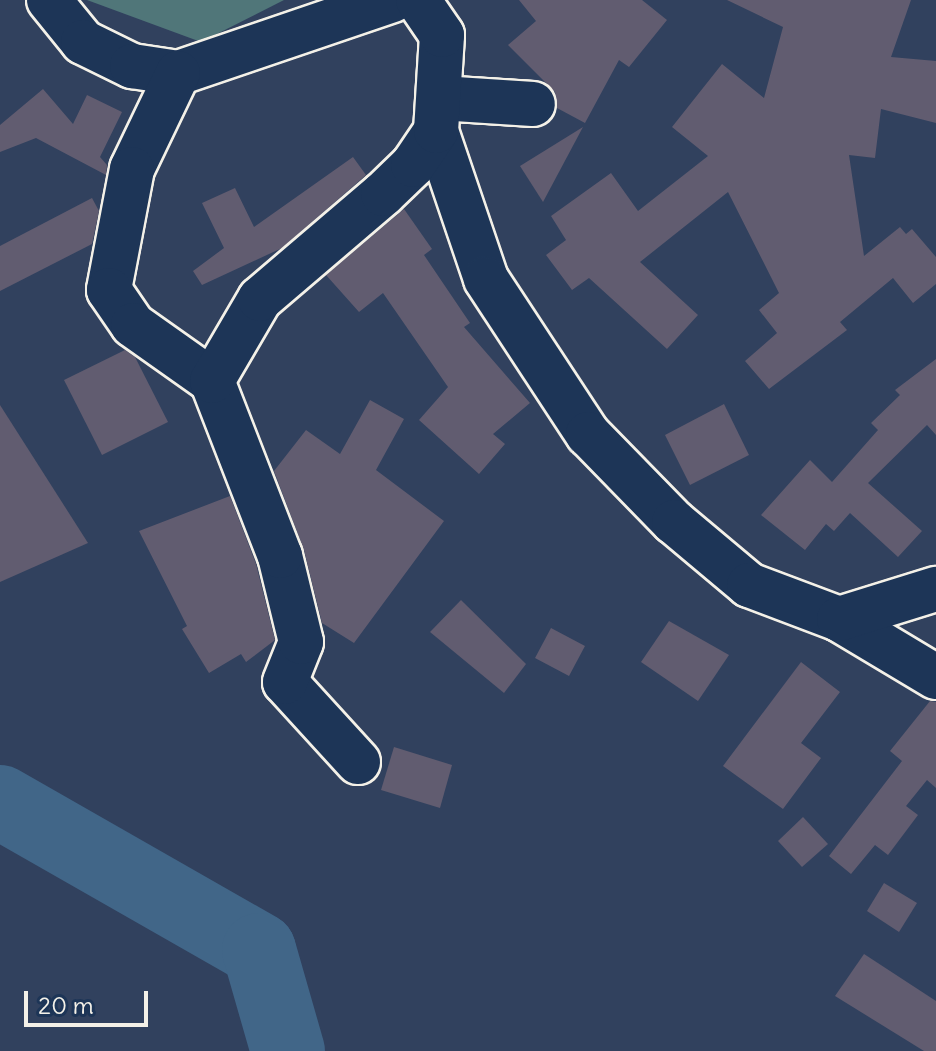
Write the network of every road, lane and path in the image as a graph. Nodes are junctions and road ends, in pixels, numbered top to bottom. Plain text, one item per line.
1 (49, 0) edge
2 (393, 0) edge
3 (418, 0) edge
4 (178, 73) junction
5 (533, 104) dead end
6 (438, 114) junction
7 (212, 381) junction
8 (936, 589) edge
9 (839, 619) junction
10 (936, 677) edge
11 (358, 762) dead end

1 - 4 street
2 - 4 street
3 - 6 street
4 - 7 street
5 - 6 street
6 - 7 street
6 - 9 street
7 - 11 street
8 - 9 street
9 - 10 street

